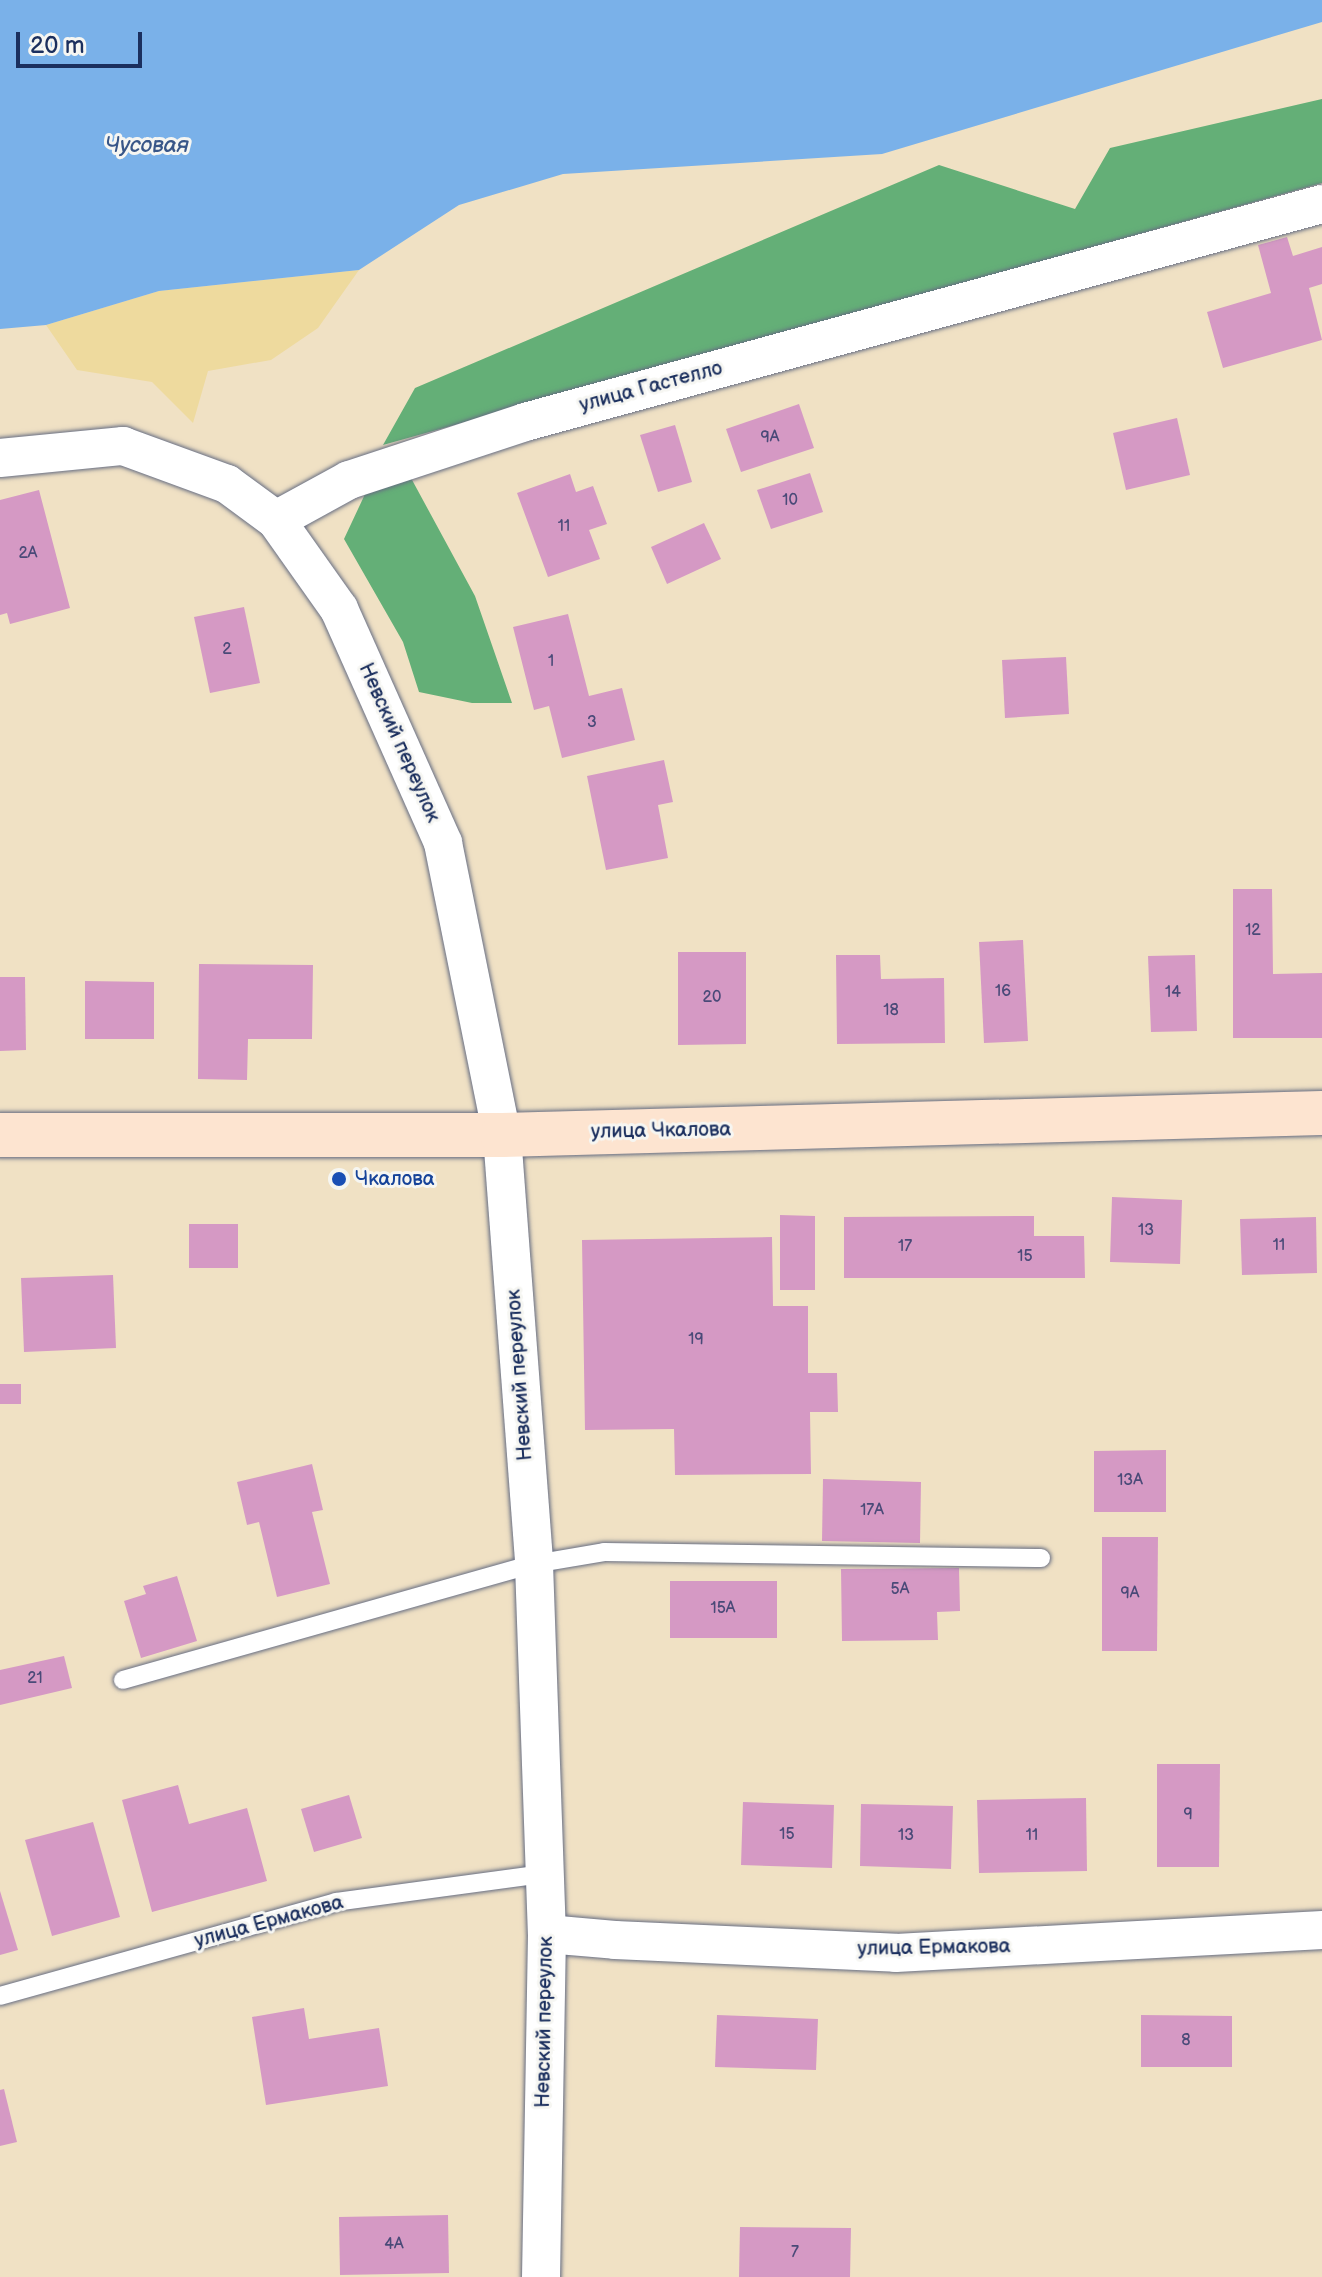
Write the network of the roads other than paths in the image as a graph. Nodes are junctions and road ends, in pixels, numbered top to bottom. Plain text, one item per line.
1 (1322, 204) edge
2 (0, 458) edge
3 (276, 520) junction
4 (1322, 1113) edge
5 (0, 1135) edge
6 (502, 1135) junction
7 (1041, 1558) dead end
8 (534, 1564) junction
9 (123, 1680) dead end
10 (544, 1874) junction
11 (1322, 1930) edge
12 (547, 1934) junction
13 (0, 1996) edge
14 (541, 2277) edge

1 - 3 street, улица Гастелло
2 - 3 street
3 - 6 street, Невский переулок
4 - 6 street, улица Чкалова
5 - 6 street, улица Чкалова
6 - 8 street, Невский переулок
7 - 8 lane
8 - 9 lane
8 - 10 street, Невский переулок
10 - 12 street, Невский переулок
10 - 13 lane, улица Ермакова
11 - 12 street, улица Ермакова
12 - 14 street, Невский переулок

